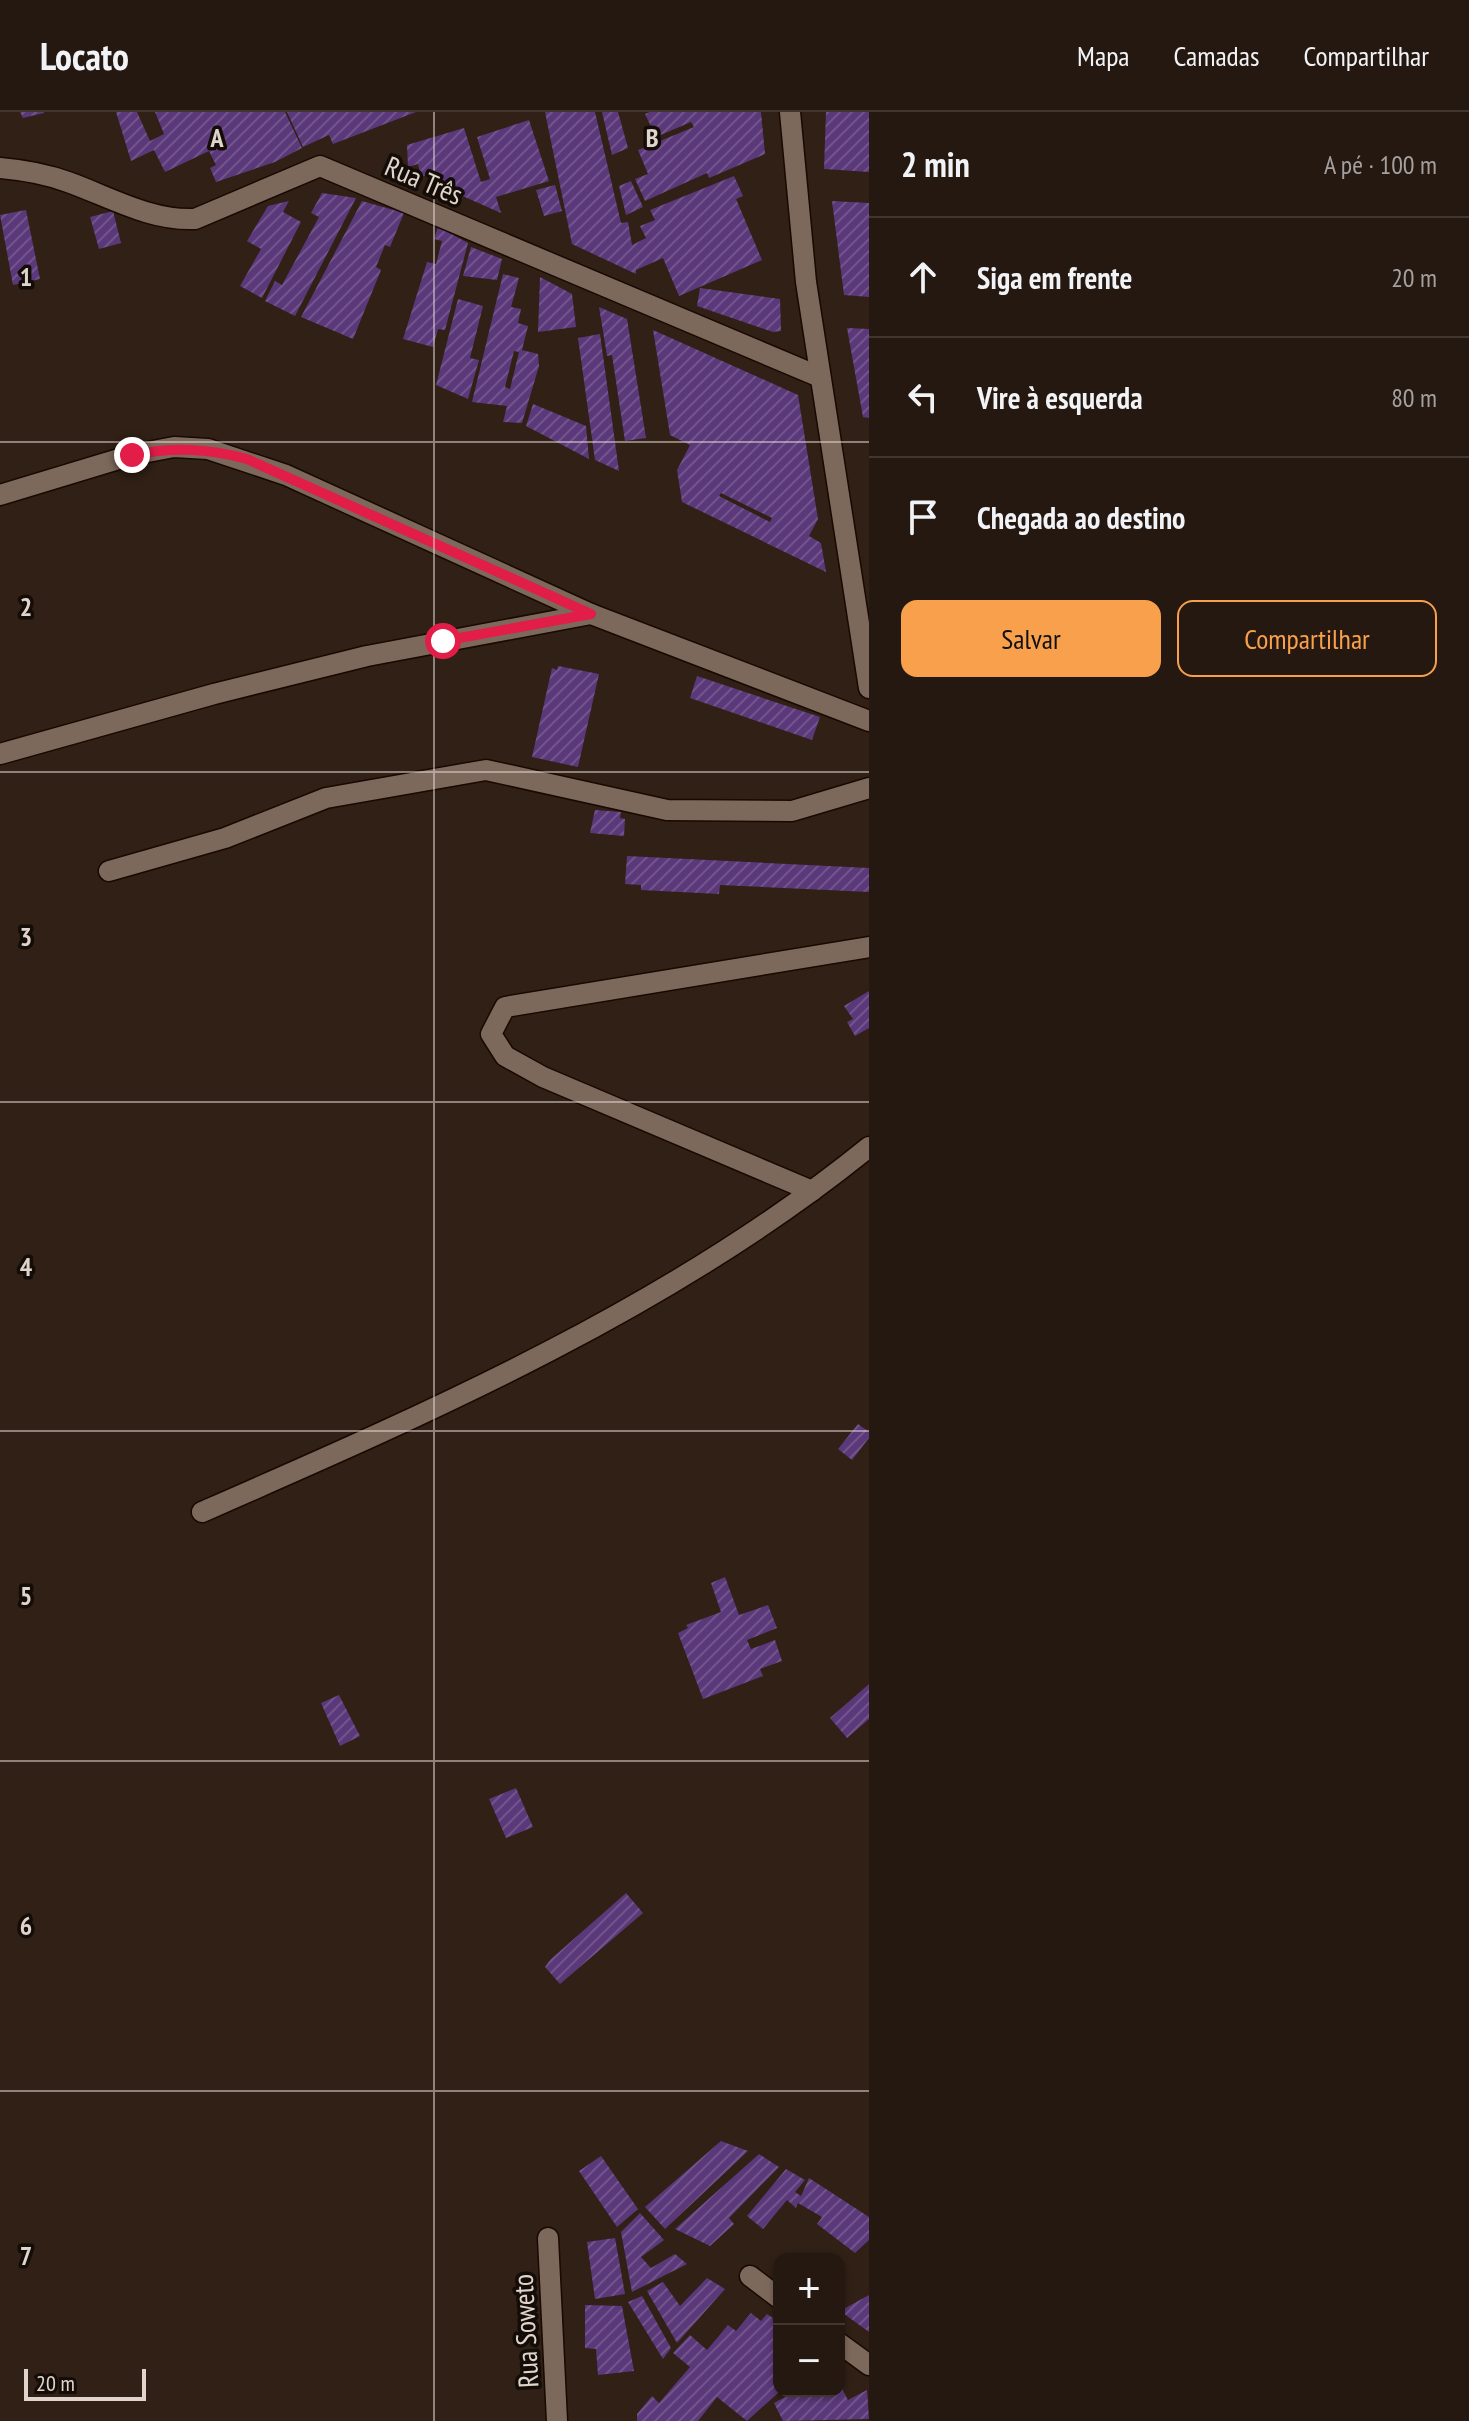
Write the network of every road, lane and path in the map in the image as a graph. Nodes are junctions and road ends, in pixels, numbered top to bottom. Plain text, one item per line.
1 (790, 112) edge
2 (0, 168) edge
3 (820, 377) junction
4 (0, 495) edge
5 (591, 614) junction
6 (869, 688) edge
7 (869, 721) edge
8 (0, 754) edge
9 (869, 788) edge
10 (109, 871) dead end
11 (869, 947) edge
12 (869, 1147) edge
13 (812, 1191) junction
14 (202, 1512) dead end
15 (548, 2238) dead end
16 (750, 2276) dead end
17 (773, 2293) edge
18 (845, 2347) edge
19 (869, 2365) edge
20 (557, 2421) edge

1 - 3 street
2 - 3 street, Rua Três
3 - 6 street
4 - 5 street
5 - 7 street
5 - 8 street
9 - 10 street
11 - 13 street
12 - 13 street
13 - 14 street
15 - 20 street, Rua Soweto
16 - 17 street
18 - 19 street

